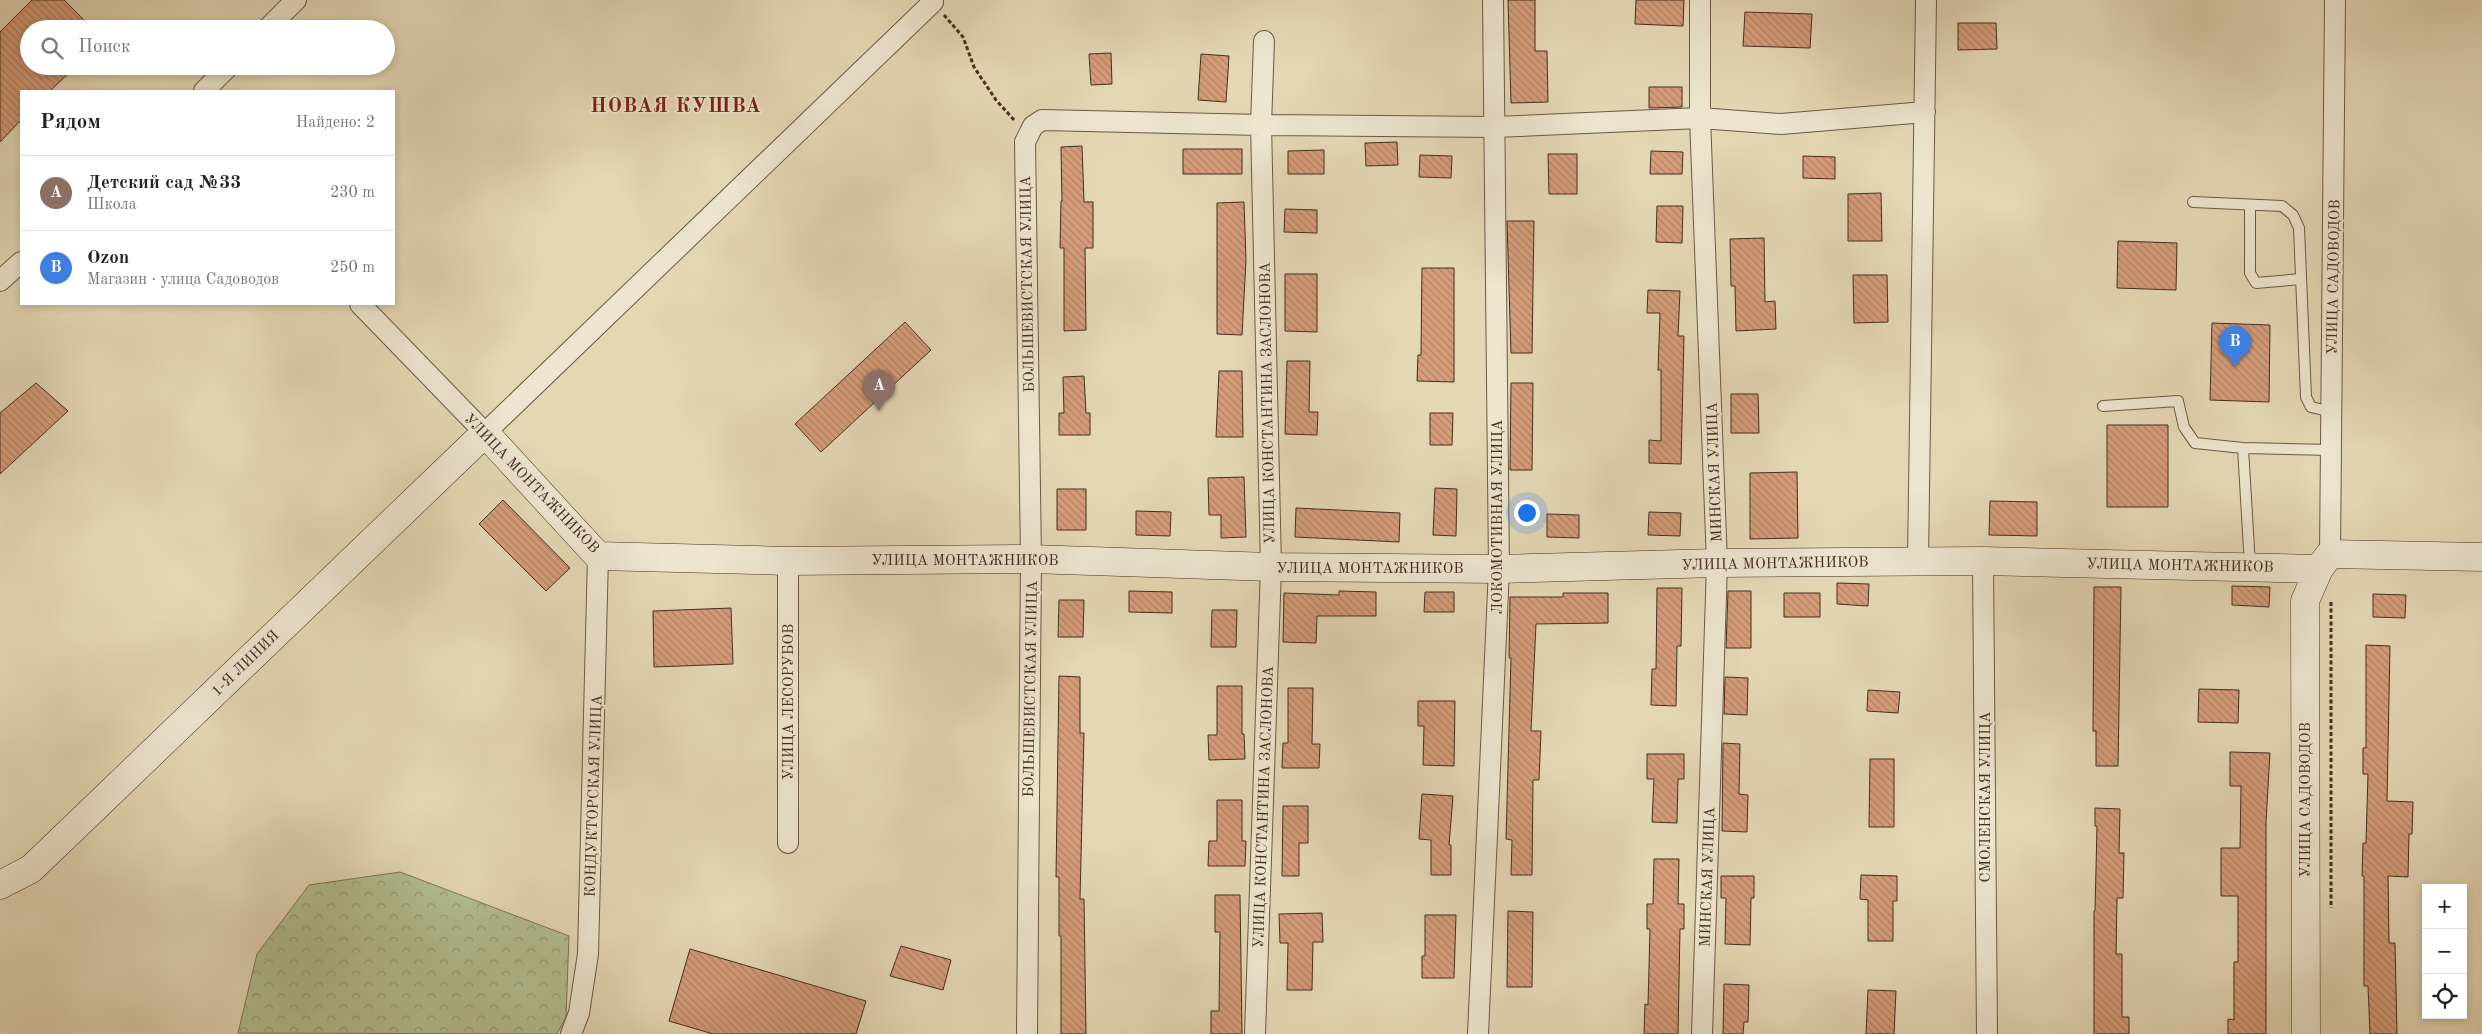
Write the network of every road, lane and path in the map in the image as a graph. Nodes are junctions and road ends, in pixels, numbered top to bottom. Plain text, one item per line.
1 (296, 0) edge
2 (1493, 0) edge
3 (1700, 0) edge
4 (1926, 0) edge
5 (2335, 0) edge
6 (933, 2) joint
7 (276, 20) edge
8 (1264, 41) dead end
9 (220, 75) edge
10 (205, 90) edge
11 (1925, 112) junction
12 (1700, 118) junction
13 (1261, 125) junction
14 (1494, 127) junction
15 (1027, 135) junction
16 (2193, 202) dead end
17 (2250, 205) junction
18 (20, 263) edge
19 (2301, 279) junction
20 (0, 281) edge
21 (361, 305) edge
22 (2103, 406) dead end
23 (2332, 412) junction
24 (485, 433) junction
25 (2243, 448) junction
26 (2331, 450) junction
27 (598, 556) junction
28 (2482, 557) edge
29 (1031, 559) junction
30 (788, 561) junction
31 (1984, 561) junction
32 (2324, 561) junction
33 (1918, 562) junction
34 (1717, 563) junction
35 (1271, 567) junction
36 (2250, 567) junction
37 (1499, 569) junction
38 (2331, 593) dead end
39 (788, 843) dead end
40 (0, 885) edge
41 (2331, 916) dead end
42 (571, 1034) edge
43 (1027, 1034) edge
44 (1256, 1034) edge
45 (1478, 1034) edge
46 (1702, 1034) edge
47 (1987, 1034) edge
48 (2306, 1034) edge

1 - 7 street
2 - 14 street, ЛОКОМОТИВНАЯ УЛИЦА
3 - 12 street, МИНСКАЯ УЛИЦА
4 - 11 street
5 - 23 street, УЛИЦА САДОВОДОВ
6 - 15 path
6 - 24 street
8 - 13 street, УЛИЦА КОНСТАНТИНА ЗАСЛОНОВА
9 - 10 street
11 - 12 street
11 - 33 street
12 - 14 street
12 - 34 street, МИНСКАЯ УЛИЦА
13 - 14 street
13 - 15 street
13 - 35 street, УЛИЦА КОНСТАНТИНА ЗАСЛОНОВА
14 - 37 street, ЛОКОМОТИВНАЯ УЛИЦА
15 - 29 street, БОЛЬШЕВИСТСКАЯ УЛИЦА
16 - 17 lane
17 - 19 lane
17 - 19 lane
18 - 20 street
19 - 23 lane
21 - 24 street, УЛИЦА МОНТАЖНИКОВ
22 - 25 lane
23 - 26 street, УЛИЦА САДОВОДОВ
24 - 27 street, УЛИЦА МОНТАЖНИКОВ
24 - 40 street, 1-Я ЛИНИЯ
25 - 26 lane
25 - 36 lane
26 - 32 street, УЛИЦА САДОВОДОВ
27 - 30 street, УЛИЦА МОНТАЖНИКОВ
27 - 42 street, КОНДУКТОРСКАЯ УЛИЦА
28 - 32 street, УЛИЦА МОНТАЖНИКОВ
29 - 30 street, УЛИЦА МОНТАЖНИКОВ
29 - 35 street, УЛИЦА МОНТАЖНИКОВ
29 - 43 street, БОЛЬШЕВИСТСКАЯ УЛИЦА
30 - 39 street, УЛИЦА ЛЕСОРУБОВ
31 - 33 street, УЛИЦА МОНТАЖНИКОВ
31 - 36 street, УЛИЦА МОНТАЖНИКОВ
31 - 47 street, СМОЛЕНСКАЯ УЛИЦА
32 - 36 street, УЛИЦА МОНТАЖНИКОВ
32 - 48 street, УЛИЦА САДОВОДОВ
33 - 34 street, УЛИЦА МОНТАЖНИКОВ
34 - 37 street, УЛИЦА МОНТАЖНИКОВ
34 - 46 street, МИНСКАЯ УЛИЦА
35 - 37 street, УЛИЦА МОНТАЖНИКОВ
35 - 44 street, УЛИЦА КОНСТАНТИНА ЗАСЛОНОВА
37 - 45 street, ЛОКОМОТИВНАЯ УЛИЦА
38 - 41 path

